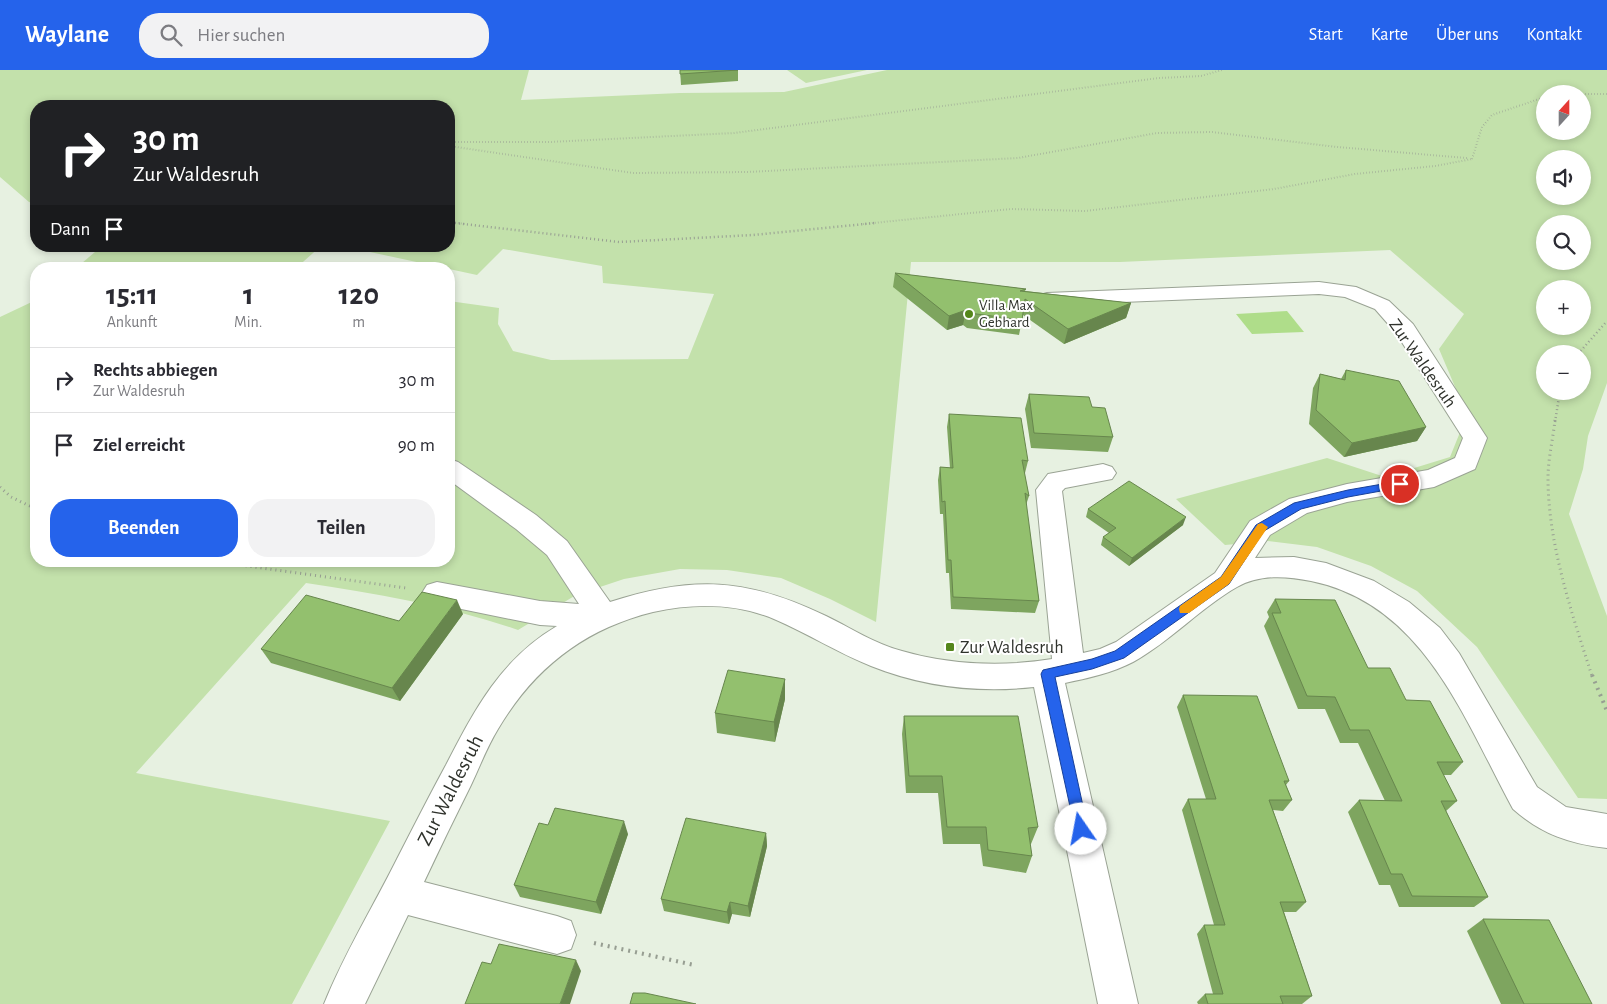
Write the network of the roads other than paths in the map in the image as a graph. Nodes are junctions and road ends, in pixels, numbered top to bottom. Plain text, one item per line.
1 (1025, 296) edge
2 (455, 472) edge
3 (1103, 473) dead end
4 (1225, 580) junction
5 (437, 593) edge
6 (604, 617) junction
7 (1058, 671) junction
8 (1607, 831) edge
9 (398, 894) junction
10 (557, 935) road end
11 (344, 1004) edge
12 (1118, 1004) edge

1 - 4 street, Zur Waldesruh
2 - 6 street
3 - 7 street
4 - 7 street, Zur Waldesruh
4 - 8 street, Zur Waldesruh
5 - 6 street
6 - 7 street, Zur Waldesruh
6 - 9 street, Zur Waldesruh
7 - 12 street
9 - 10 street
9 - 11 street, Zur Waldesruh

